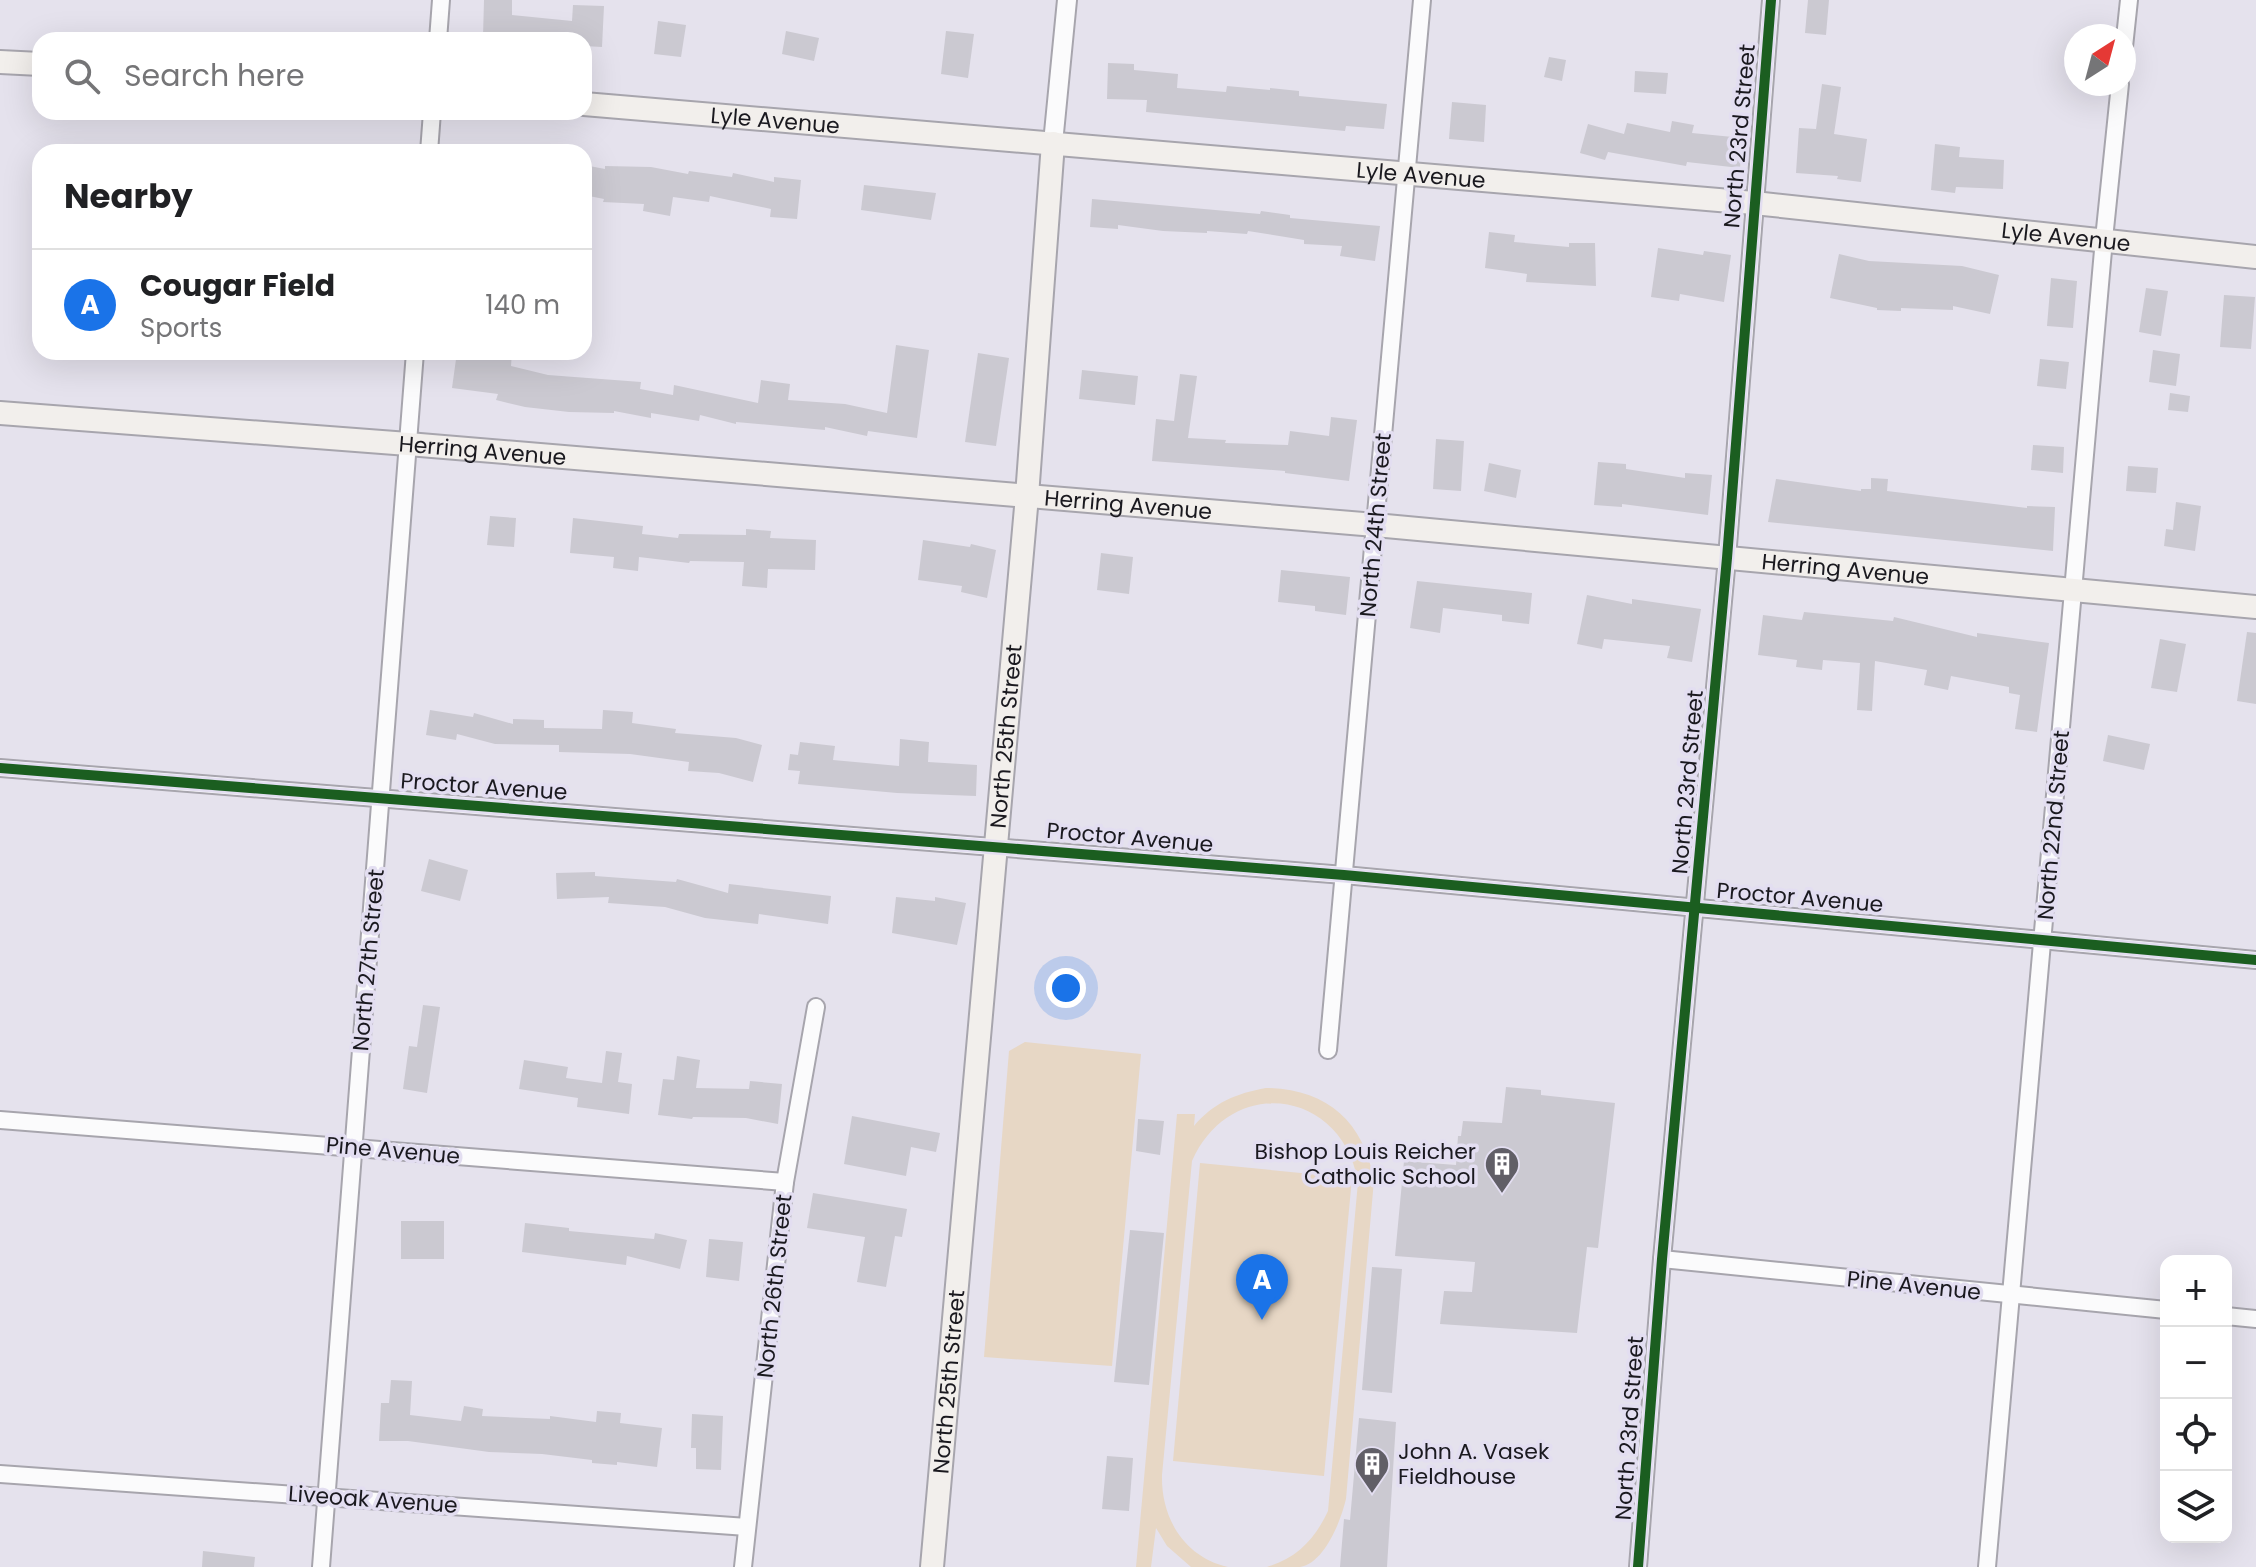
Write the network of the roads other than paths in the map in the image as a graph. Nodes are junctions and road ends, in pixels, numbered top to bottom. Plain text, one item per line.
1 (441, 0) edge
2 (1067, 0) edge
3 (1422, 0) edge
4 (1771, 0) edge
5 (2129, 0) edge
6 (2126, 24) edge
7 (439, 32) edge
8 (0, 62) edge
9 (32, 64) edge
10 (2119, 96) edge
11 (592, 105) edge
12 (431, 120) edge
13 (1053, 143) junction
14 (430, 144) edge
15 (1407, 173) junction
16 (1754, 203) junction
17 (2104, 239) junction
18 (2256, 257) edge
19 (414, 360) edge
20 (0, 413) edge
21 (408, 444) junction
22 (1027, 496) junction
23 (1375, 525) junction
24 (1727, 558) junction
25 (2074, 591) junction
26 (2256, 607) edge
27 (0, 768) edge
28 (380, 798) junction
29 (996, 846) junction
30 (1344, 875) junction
31 (1696, 907) junction
32 (2043, 940) junction
33 (2256, 960) edge
34 (816, 1007) dead end
35 (1328, 1050) dead end
36 (0, 1120) edge
37 (353, 1146) junction
38 (785, 1182) junction
39 (1662, 1259) junction
40 (2012, 1296) junction
41 (2160, 1309) edge
42 (2232, 1317) edge
43 (2256, 1319) edge
44 (0, 1474) edge
45 (326, 1496) junction
46 (747, 1527) junction
47 (321, 1567) edge
48 (743, 1567) edge
49 (932, 1567) edge
50 (1638, 1567) edge
51 (1987, 1567) edge

1 - 7 street
2 - 13 street, North 25th Street
3 - 15 street, North 24th Street
4 - 16 street, North 23rd Street
5 - 6 street
8 - 9 main road
10 - 17 street, North 22nd Street
11 - 13 main road, Lyle Avenue
12 - 14 street
13 - 15 main road, Lyle Avenue
13 - 22 main road, North 25th Street
15 - 16 main road, Lyle Avenue
15 - 23 street, North 24th Street
16 - 17 main road, Lyle Avenue
16 - 24 street, North 23rd Street
17 - 18 main road, Lyle Avenue
17 - 25 street, North 22nd Street
19 - 21 street, North 27th Street
20 - 21 main road, Herring Avenue
21 - 22 main road, Herring Avenue
21 - 28 street, North 27th Street
22 - 23 main road, Herring Avenue
22 - 29 main road, North 25th Street
23 - 24 main road, Herring Avenue
23 - 30 street, North 24th Street
24 - 25 main road, Herring Avenue
24 - 31 street, North 23rd Street
25 - 26 main road, Herring Avenue
25 - 32 street, North 22nd Street
27 - 28 street, Proctor Avenue
28 - 29 street, Proctor Avenue
28 - 37 street, North 27th Street
29 - 30 street, Proctor Avenue
29 - 49 main road, North 25th Street
30 - 31 street, Proctor Avenue
30 - 35 street, North 24th Street
31 - 32 street, Proctor Avenue
31 - 39 street, North 23rd Street
32 - 33 street, Proctor Avenue
32 - 40 street, North 22nd Street
34 - 38 street, North 26th Street
36 - 37 street, Pine Avenue
37 - 38 street, Pine Avenue
37 - 45 street, North 27th Street
38 - 46 street, North 26th Street
39 - 40 street, Pine Avenue
39 - 50 street, North 23rd Street
40 - 41 street, Pine Avenue
40 - 51 street, North 22nd Street
42 - 43 street
44 - 45 street, Liveoak Avenue
45 - 46 street, Liveoak Avenue
45 - 47 street, North 27th Street
46 - 48 street, North 26th Street

